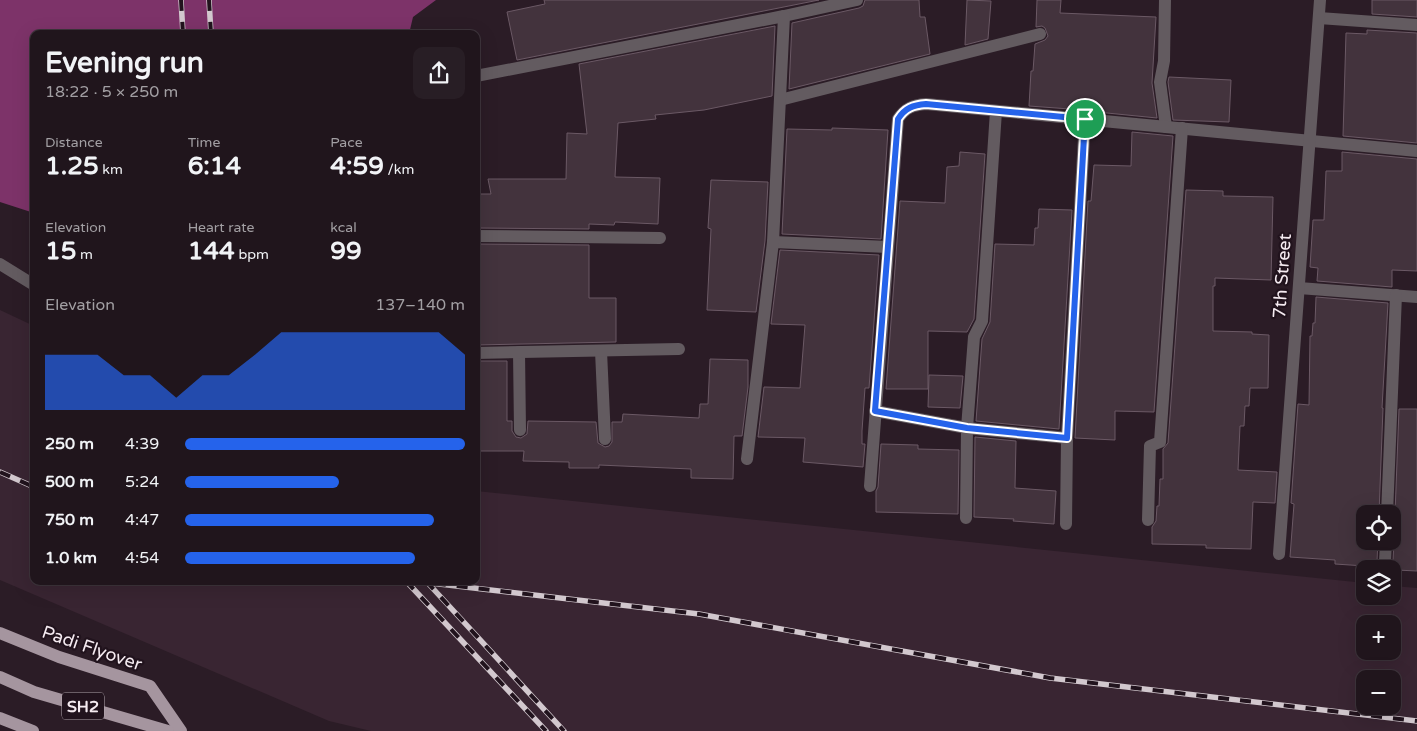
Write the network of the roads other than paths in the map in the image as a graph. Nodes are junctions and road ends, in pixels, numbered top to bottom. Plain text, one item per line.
1 (857, 0) edge
2 (1165, 0) edge
3 (1320, 0) edge
4 (784, 16) junction
5 (1319, 18) junction
6 (1417, 26) edge
7 (1040, 34) dead end
8 (480, 75) edge
9 (780, 100) junction
10 (996, 111) junction
11 (1085, 119) junction
12 (1166, 127) junction
13 (1182, 128) junction
14 (1310, 140) junction
15 (1417, 151) edge
16 (480, 236) edge
17 (660, 238) dead end
18 (773, 242) junction
19 (888, 247) junction
20 (0, 264) edge
21 (30, 283) edge
22 (1299, 288) junction
23 (1396, 295) junction
24 (1417, 297) edge
25 (679, 350) dead end
26 (601, 351) junction
27 (519, 352) junction
28 (480, 353) edge
29 (875, 411) junction
30 (967, 428) junction
31 (520, 430) dead end
32 (1067, 438) junction
33 (605, 439) dead end
34 (747, 459) dead end
35 (870, 486) dead end
36 (1387, 505) edge
37 (966, 518) dead end
38 (1148, 520) dead end
39 (1066, 524) dead end
40 (1279, 554) dead end
41 (0, 633) edge
42 (0, 677) edge
43 (0, 718) edge
44 (33, 731) edge
45 (168, 731) edge
46 (181, 731) edge

1 - 4 street
2 - 12 street
3 - 5 street, 7th Street
4 - 8 street
4 - 9 street
5 - 6 street
5 - 14 street, 7th Street
7 - 9 street
9 - 18 street
10 - 11 street
10 - 19 street
10 - 30 street
11 - 12 street
11 - 32 street
12 - 13 street
13 - 14 street
13 - 38 street
14 - 15 street
14 - 22 street, 7th Street
16 - 17 street
18 - 19 street
18 - 34 street
19 - 29 street
20 - 21 street
22 - 23 street
22 - 40 street, 7th Street
23 - 24 street
23 - 36 street
25 - 26 street
26 - 27 street
26 - 33 street
27 - 28 street
27 - 31 street
29 - 30 street
29 - 35 street
30 - 32 street
30 - 37 street
32 - 39 street
41 - 46 main road, Padi Flyover
42 - 45 main road, SH2
43 - 44 main road

